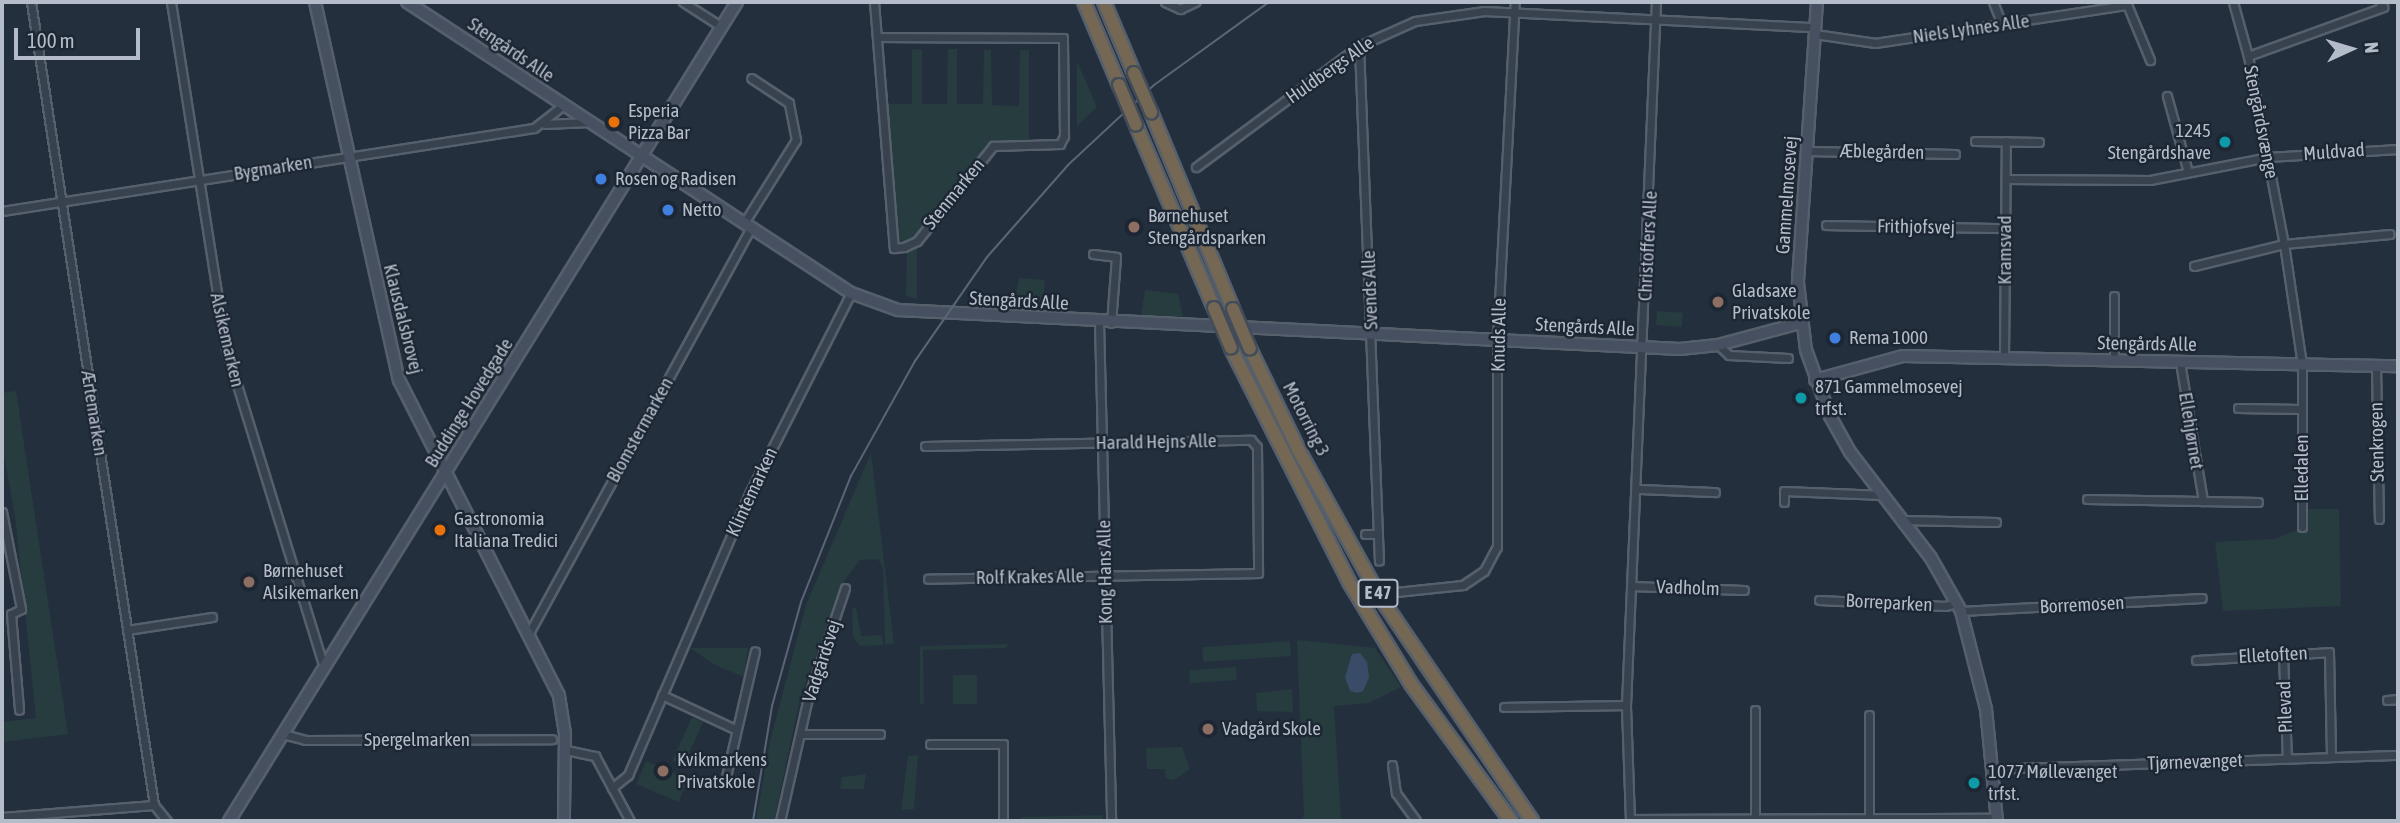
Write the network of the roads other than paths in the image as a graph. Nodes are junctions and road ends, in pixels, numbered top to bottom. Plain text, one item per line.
1 (30, 2) edge
2 (171, 2) edge
3 (315, 2) edge
4 (407, 2) edge
5 (683, 2) edge
6 (737, 2) edge
7 (874, 2) edge
8 (1084, 2) edge
9 (1104, 2) edge
10 (1165, 2) edge
11 (1195, 2) edge
12 (1515, 2) edge
13 (1656, 2) edge
14 (1817, 2) edge
15 (1993, 2) edge
16 (2233, 2) edge
17 (2380, 2) edge
18 (2126, 4) edge
19 (1514, 12) junction
20 (1658, 19) junction
21 (2002, 24) junction
22 (722, 27) junction
23 (1815, 31) junction
24 (878, 37) junction
25 (1359, 46) junction
26 (2248, 55) junction
27 (2150, 60) dead end
28 (751, 78) dead end
29 (2167, 96) dead end
30 (563, 105) junction
31 (589, 122) junction
32 (545, 124) junction
33 (1975, 141) dead end
34 (2006, 142) junction
35 (2039, 142) dead end
36 (2398, 149) edge
37 (1808, 151) junction
38 (1955, 154) dead end
39 (642, 155) junction
40 (349, 156) junction
41 (2267, 157) junction
42 (1196, 167) dead end
43 (2188, 172) junction
44 (197, 179) junction
45 (2006, 179) junction
46 (61, 201) junction
47 (2, 211) edge
48 (748, 225) junction
49 (1826, 225) dead end
50 (2005, 228) junction
51 (2390, 234) dead end
52 (2284, 244) junction
53 (1093, 254) dead end
54 (2194, 266) dead end
55 (852, 293) junction
56 (2114, 296) dead end
57 (1099, 322) junction
58 (1111, 323) junction
59 (1800, 323) junction
60 (1372, 335) junction
61 (1497, 341) junction
62 (1718, 345) junction
63 (1643, 348) junction
64 (1788, 358) dead end
65 (2004, 358) junction
66 (2114, 361) junction
67 (2180, 362) junction
68 (2302, 365) junction
69 (2376, 366) junction
70 (2398, 366) edge
71 (1815, 380) junction
72 (2238, 408) dead end
73 (2301, 409) junction
74 (1102, 443) junction
75 (925, 446) dead end
76 (444, 476) junction
77 (1637, 489) junction
78 (1715, 492) dead end
79 (1883, 495) junction
80 (2087, 499) dead end
81 (2203, 501) junction
82 (1784, 502) dead end
83 (2258, 502) dead end
84 (2, 512) edge
85 (2379, 519) dead end
86 (1902, 520) junction
87 (1996, 522) dead end
88 (2302, 527) dead end
89 (1365, 534) dead end
90 (1378, 534) junction
91 (1379, 561) dead end
92 (1258, 573) joint
93 (1105, 576) junction
94 (928, 579) dead end
95 (1631, 586) junction
96 (845, 588) dead end
97 (1744, 590) dead end
98 (1396, 592) dead end
99 (2202, 598) dead end
100 (1819, 600) dead end
101 (1959, 607) junction
102 (212, 617) dead end
103 (127, 630) junction
104 (529, 633) junction
105 (755, 651) dead end
106 (2283, 655) junction
107 (2196, 660) dead end
108 (324, 668) junction
109 (662, 695) junction
110 (2398, 699) edge
111 (2387, 700) dead end
112 (1626, 705) junction
113 (1504, 707) dead end
114 (19, 710) dead end
115 (1755, 710) dead end
116 (1869, 715) dead end
117 (735, 729) junction
118 (283, 734) junction
119 (800, 734) junction
120 (880, 734) dead end
121 (552, 739) dead end
122 (930, 744) dead end
123 (566, 750) junction
124 (2398, 755) edge
125 (2332, 757) junction
126 (2287, 758) junction
127 (1392, 765) dead end
128 (1992, 769) junction
129 (725, 781) dead end
130 (612, 788) junction
131 (154, 804) junction
132 (2, 817) edge
133 (1630, 820) edge
134 (1755, 820) edge
135 (1868, 820) edge
136 (1997, 820) edge
137 (167, 821) edge
138 (229, 821) edge
139 (564, 821) edge
140 (630, 821) edge
141 (780, 821) edge
142 (1003, 821) edge
143 (1111, 821) edge
144 (1416, 821) edge
145 (1511, 821) edge
146 (1532, 821) edge

1 - 46 street, Ærtemarken
2 - 44 street, Alsikemarken
3 - 40 street, Klausdalsbrovej
4 - 30 street, Stengårds Alle
5 - 22 street
6 - 22 street, Buddinge Hovedgade
7 - 24 street, Stenmarken
8 - 145 highway, Motorring 3 / E 47, bridge
9 - 146 highway, Motorring 3 / E 47, bridge
10 - 11 street
12 - 19 street, Knuds Alle
13 - 20 street, Christoffers Alle
14 - 23 street, Gammelmosevej
15 - 21 street
16 - 26 street, Stengårdsvænge
17 - 26 street
18 - 21 street, Niels Lyhnes Alle
18 - 27 street
19 - 20 street, Huldbergs Alle
19 - 25 street, Huldbergs Alle
19 - 61 street, Knuds Alle
20 - 23 street, Huldbergs Alle
20 - 63 street, Christoffers Alle
21 - 23 street, Niels Lyhnes Alle
22 - 39 street, Buddinge Hovedgade
23 - 37 street, Gammelmosevej
24 - 24 street, Stenmarken
25 - 42 street, Huldbergs Alle
25 - 60 street, Svends Alle
26 - 41 street, Stengårdsvænge
28 - 48 street, Blomstermarken
29 - 43 street
30 - 31 street, Stengårds Alle
30 - 32 street
31 - 32 street, Bygmarken
31 - 39 street, Stengårds Alle
32 - 40 street, Bygmarken
33 - 34 street
34 - 35 street
34 - 45 street, Kramsvad
36 - 41 street, Muldvad
37 - 38 street, Æblegården
37 - 59 street, Gammelmosevej
39 - 48 street, Stengårds Alle
39 - 76 street, Buddinge Hovedgade
40 - 44 street, Bygmarken
40 - 76 street, Klausdalsbrovej
41 - 43 street, Muldvad
41 - 52 street, Stengårdsvænge
43 - 45 street, Muldvad
44 - 46 street, Bygmarken
44 - 108 street, Alsikemarken
45 - 50 street, Kramsvad
46 - 47 street, Bygmarken
46 - 103 street, Ærtemarken
48 - 55 street, Stengårds Alle
48 - 104 street, Blomstermarken
49 - 50 street, Frithjofsvej
50 - 65 street, Kramsvad
51 - 52 street
52 - 54 street
52 - 68 street, Stengårdsvænge
53 - 58 street
55 - 57 street, Stengårds Alle
55 - 109 street, Klintemarken
56 - 66 street
57 - 58 street, Stengårds Alle
57 - 74 street, Kong Hans Alle
58 - 60 street, Stengårds Alle
59 - 62 street, Stengårds Alle
59 - 71 street, Gammelmosevej
60 - 61 street, Stengårds Alle
60 - 90 street, Svends Alle
61 - 63 street, Stengårds Alle
61 - 98 street, Knuds Alle
62 - 63 street, Stengårds Alle
62 - 64 street, Stengårds Alle
63 - 77 street, Christoffers Alle
65 - 66 street, Stengårds Alle
65 - 71 street, Stengårds Alle
66 - 67 street, Stengårds Alle
67 - 68 street, Stengårds Alle
67 - 81 street, Ellehjørnet
68 - 69 street, Stengårds Alle
68 - 73 street, Elledalen
69 - 70 street, Stengårds Alle
69 - 85 street, Stenkrogen
71 - 79 street, Gammelmosevej
72 - 73 street, Elledalen
73 - 88 street, Elledalen
74 - 75 street, Harald Hejns Alle
74 - 92 street, Harald Hejns Alle
74 - 93 street, Kong Hans Alle
76 - 104 street, Klausdalsbrovej
76 - 108 street, Buddinge Hovedgade
77 - 78 street
77 - 95 street, Christoffers Alle
79 - 82 street
79 - 86 street, Gammelmosevej
80 - 81 street
81 - 83 street
84 - 114 street
86 - 87 street
86 - 101 street, Gammelmosevej
89 - 90 street
90 - 91 street, Svends Alle
92 - 93 street, Rolf Krakes Alle
93 - 94 street, Rolf Krakes Alle
93 - 143 street, Kong Hans Alle
95 - 97 street, Vadholm
95 - 112 street, Christoffers Alle
96 - 119 street, Vadgårdsvej
99 - 101 street, Borremosen
100 - 101 street, Borreparken
101 - 128 street, Gammelmosevej
102 - 103 street
103 - 131 street, Ærtemarken
104 - 123 street, Klausdalsbrovej
105 - 117 street
106 - 107 street, Elletoften
106 - 125 street, Elletoften
106 - 126 street, Pilevad
108 - 118 street, Buddinge Hovedgade
109 - 117 street
109 - 130 street, Klintemarken
110 - 111 street
112 - 113 street
112 - 133 street, Christoffers Alle
115 - 134 street
116 - 135 street
117 - 129 street
118 - 121 street, Spergelmarken
118 - 138 street, Buddinge Hovedgade
119 - 120 street
119 - 141 street, Vadgårdsvej
122 - 142 street
123 - 130 street
123 - 139 street, Klausdalsbrovej
124 - 125 street, Tjørnevænget
125 - 126 street, Tjørnevænget
126 - 128 street, Tjørnevænget
127 - 144 street
128 - 136 street, Gammelmosevej
130 - 140 street
131 - 132 street
131 - 137 street, Ærtemarken
133 - 134 street
134 - 135 street
135 - 136 street

